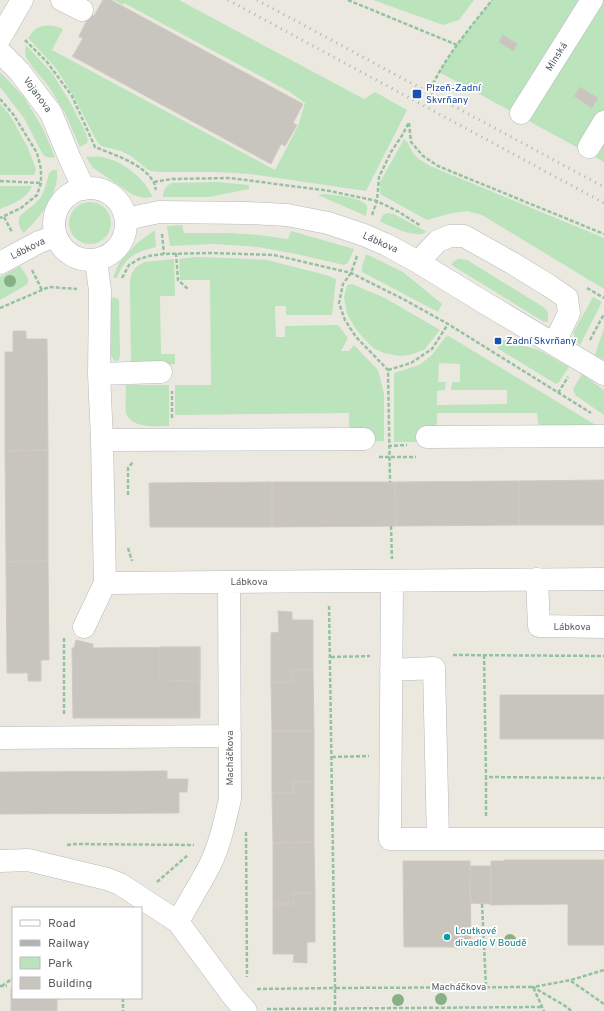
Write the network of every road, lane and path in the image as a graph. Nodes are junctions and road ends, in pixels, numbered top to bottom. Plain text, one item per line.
1 (22, 0) edge
2 (62, 0) edge
3 (348, 0) edge
4 (492, 0) edge
5 (592, 0) edge
6 (82, 10) dead end
7 (4, 31) edge
8 (457, 45) junction
9 (0, 52) edge
10 (433, 84) dead end
11 (0, 99) edge
12 (521, 113) dead end
13 (604, 122) edge
14 (589, 147) dead end
15 (0, 182) edge
16 (154, 182) junction
17 (41, 183) junction
18 (84, 189) junction
19 (377, 201) junction
20 (159, 212) junction
21 (0, 218) edge
22 (126, 219) junction
23 (604, 234) edge
24 (364, 235) junction
25 (56, 236) junction
26 (164, 254) junction
27 (176, 254) junction
28 (96, 260) junction
29 (0, 262) edge
30 (418, 262) junction
31 (351, 274) junction
32 (122, 279) dead end
33 (188, 289) dead end
34 (100, 291) junction
35 (0, 308) edge
36 (448, 324) junction
37 (554, 344) junction
38 (388, 370) junction
39 (99, 374) junction
40 (604, 374) edge
41 (166, 379) joint
42 (596, 416) dead end
43 (172, 422) dead end
44 (604, 436) edge
45 (426, 437) joint
46 (364, 439) joint
47 (102, 440) junction
48 (389, 446) junction
49 (376, 457) dead end
50 (390, 457) junction
51 (417, 457) dead end
52 (134, 461) dead end
53 (390, 482) dead end
54 (128, 499) dead end
55 (391, 526) dead end
56 (128, 546) dead end
57 (137, 564) dead end
58 (604, 579) edge
59 (537, 580) junction
60 (329, 581) junction
61 (392, 581) junction
62 (229, 582) junction
63 (105, 583) junction
64 (84, 626) joint
65 (604, 627) edge
66 (452, 655) dead end
67 (484, 655) junction
68 (330, 656) junction
69 (604, 656) edge
70 (391, 663) junction
71 (230, 736) junction
72 (0, 738) edge
73 (64, 738) junction
74 (390, 756) junction
75 (332, 757) junction
76 (486, 777) junction
77 (604, 778) edge
78 (246, 830) dead end
79 (438, 838) junction
80 (486, 839) junction
81 (604, 839) edge
82 (63, 845) dead end
83 (194, 848) dead end
84 (192, 852) dead end
85 (0, 861) edge
86 (152, 886) dead end
87 (482, 904) dead end
88 (178, 922) junction
89 (604, 970) edge
90 (12, 979) edge
91 (571, 980) junction
92 (247, 981) dead end
93 (1, 986) edge
94 (7, 986) dead end
95 (486, 987) junction
96 (533, 987) junction
97 (335, 988) junction
98 (255, 989) dead end
99 (123, 999) edge
100 (604, 1004) edge
101 (542, 1007) junction
102 (255, 1010) edge
103 (335, 1010) edge
104 (123, 1011) edge
105 (544, 1011) edge
106 (571, 1011) edge

1 - 7 street
2 - 6 street
3 - 8 path
4 - 8 path
5 - 12 street, Minská
7 - 16 path
8 - 10 path
9 - 18 street, Vojanova
11 - 17 path
13 - 14 street
15 - 17 path
16 - 19 path
16 - 20 path
17 - 21 path
18 - 22 street
18 - 25 street, Lábkova
19 - 23 path
19 - 24 path
20 - 22 street, Lábkova
20 - 24 street, Lábkova
20 - 26 path
22 - 28 street
24 - 30 street, Lábkova
24 - 31 path
25 - 28 street, Lábkova
25 - 29 street, Lábkova
26 - 27 path
26 - 32 path
27 - 31 path
27 - 33 path
28 - 34 street
30 - 37 street, Lábkova
30 - 37 street
31 - 36 path
31 - 38 path
34 - 35 path
34 - 39 street
36 - 38 path
36 - 42 path
37 - 40 street, Lábkova
38 - 48 path
39 - 41 street
39 - 47 street
41 - 43 path
44 - 45 street
45 - 48 path
46 - 47 street
46 - 48 path
47 - 63 street
48 - 50 path
49 - 50 path
50 - 51 path
50 - 53 path
52 - 54 path
55 - 61 path
56 - 57 path
58 - 59 street, Lábkova
59 - 61 street, Lábkova
59 - 65 street, Lábkova
60 - 61 street, Lábkova
60 - 62 street, Lábkova
60 - 68 path
61 - 70 street
62 - 63 street, Lábkova
62 - 71 street, Macháčkova
63 - 64 street
64 - 73 path
66 - 67 path
67 - 69 path
67 - 76 path
68 - 70 path
68 - 75 path
70 - 74 street
70 - 79 street
71 - 73 street
71 - 88 street, Macháčkova
72 - 73 street
74 - 75 path
74 - 79 street
75 - 97 path
76 - 77 path
76 - 80 path
78 - 92 path
79 - 80 street
80 - 81 street
82 - 83 path
84 - 86 path
85 - 88 street
87 - 95 path
88 - 102 street
89 - 91 path, Macháčkova
90 - 93 path
91 - 96 path, Macháčkova
91 - 100 path
93 - 94 path
95 - 96 path, Macháčkova
95 - 97 path, Macháčkova
96 - 101 path
96 - 106 path
97 - 98 path, Macháčkova
97 - 103 path
99 - 104 path
101 - 103 path
101 - 105 path
102 - 103 path

